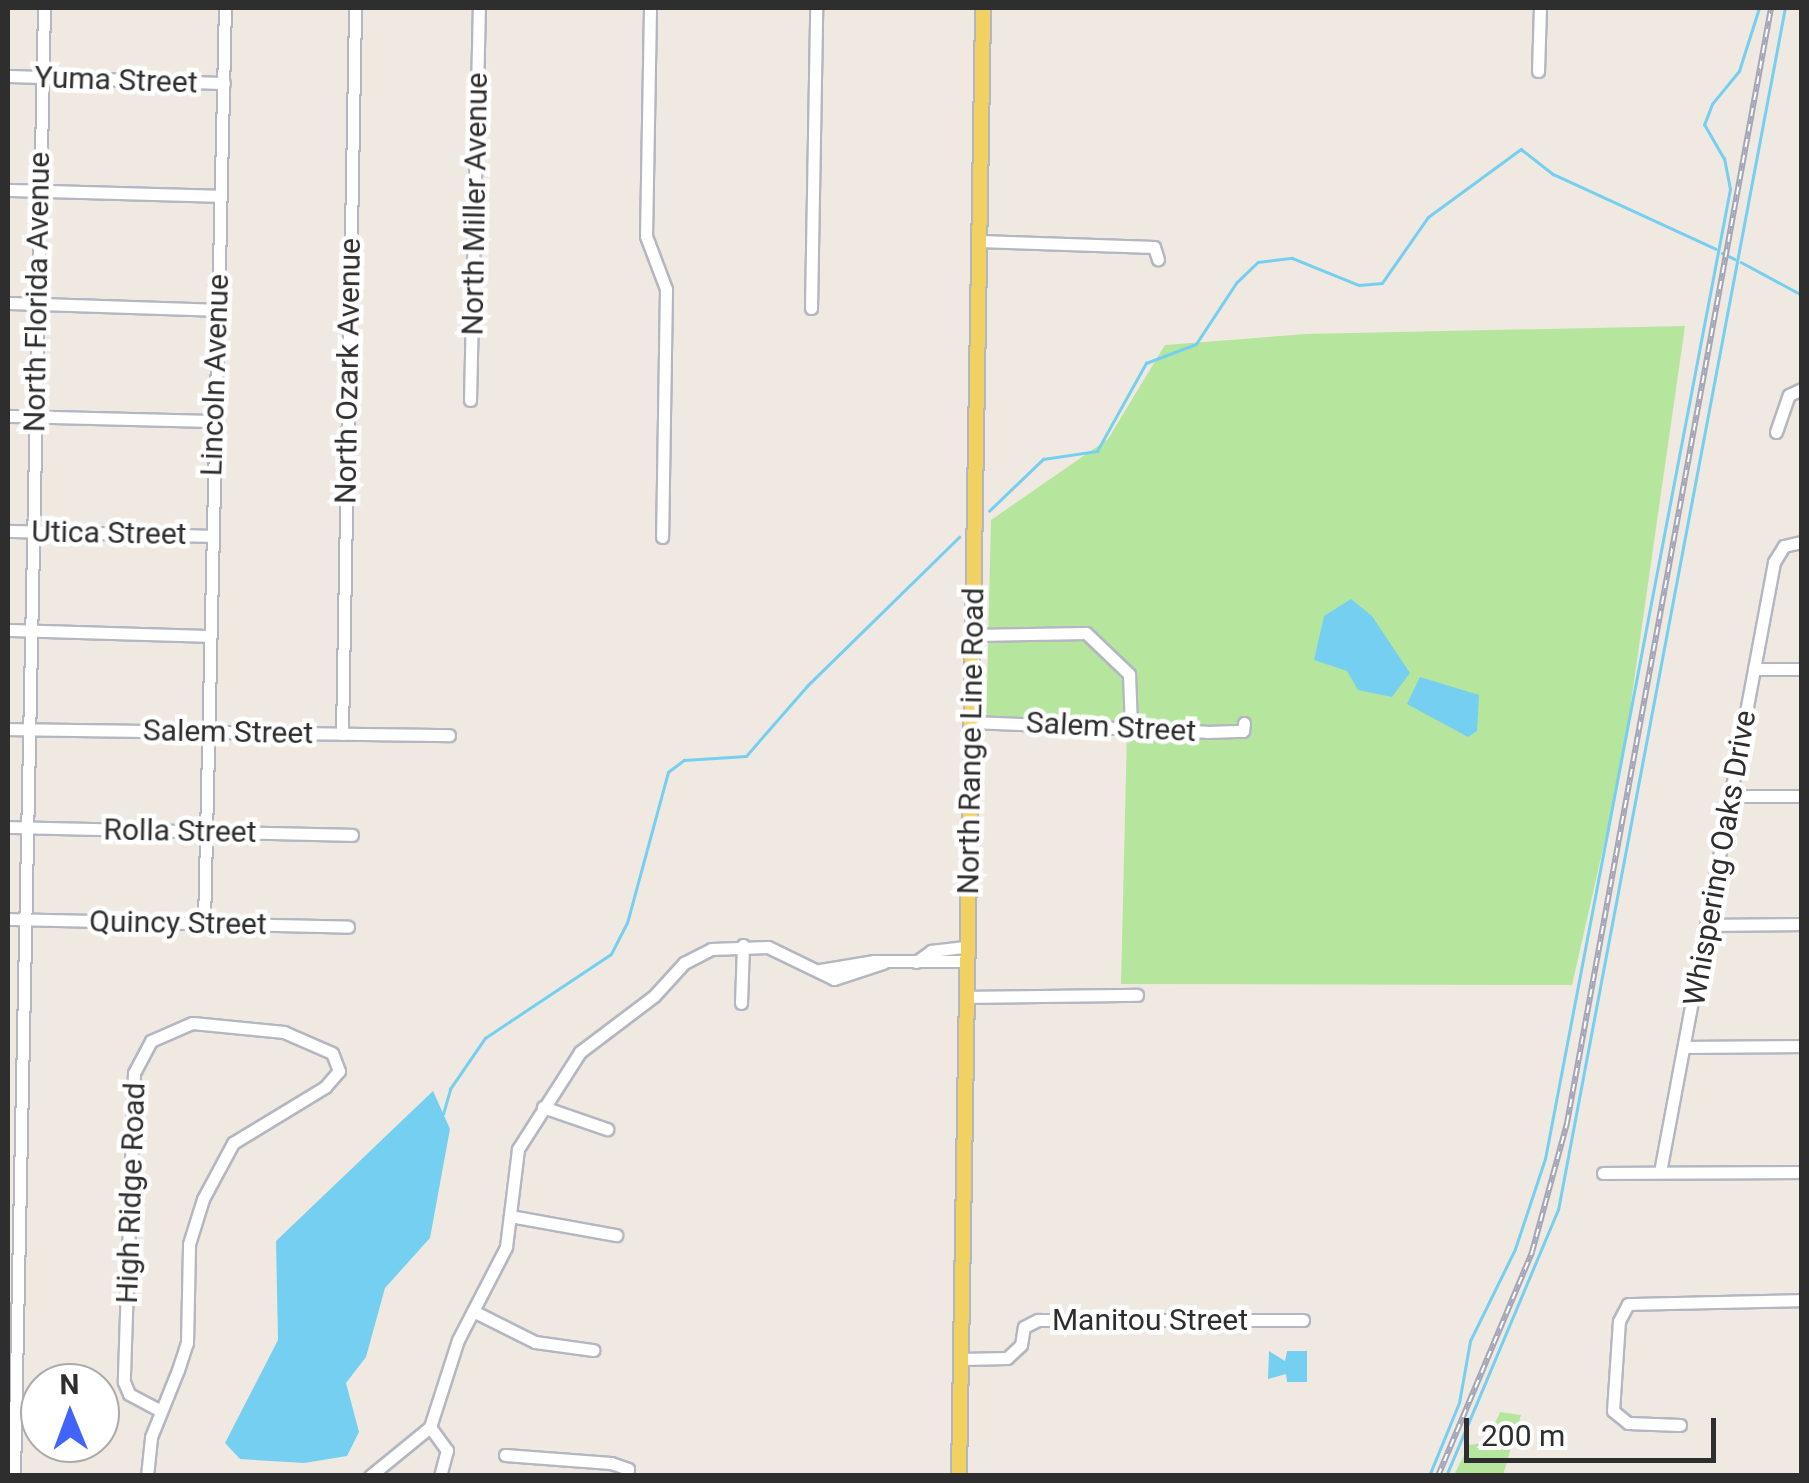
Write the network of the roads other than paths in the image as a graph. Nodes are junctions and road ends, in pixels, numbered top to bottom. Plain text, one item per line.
1 (225, 8) edge
2 (355, 8) edge
3 (479, 8) edge
4 (650, 8) edge
5 (816, 8) edge
6 (983, 8) edge
7 (1540, 8) edge
8 (43, 9) edge
9 (1538, 71) dead end
10 (8, 76) edge
11 (42, 77) junction
12 (224, 83) junction
13 (8, 190) edge
14 (38, 191) junction
15 (220, 196) junction
16 (979, 241) junction
17 (1158, 259) dead end
18 (8, 303) edge
19 (36, 304) junction
20 (811, 308) dead end
21 (217, 310) junction
22 (1802, 389) edge
23 (470, 400) dead end
24 (8, 416) edge
25 (34, 417) junction
26 (216, 421) junction
27 (1776, 432) dead end
28 (8, 531) edge
29 (32, 532) junction
30 (210, 536) junction
31 (662, 537) dead end
32 (1802, 542) edge
33 (8, 630) edge
34 (30, 631) junction
35 (209, 636) junction
36 (973, 636) junction
37 (1754, 669) junction
38 (1802, 669) edge
39 (972, 722) junction
40 (1244, 723) dead end
41 (1131, 724) junction
42 (8, 729) edge
43 (28, 730) junction
44 (207, 732) junction
45 (342, 734) junction
46 (449, 735) dead end
47 (1730, 796) junction
48 (1802, 796) edge
49 (8, 827) edge
50 (27, 827) junction
51 (206, 832) junction
52 (352, 835) dead end
53 (8, 918) edge
54 (26, 919) junction
55 (204, 923) junction
56 (1802, 924) edge
57 (1707, 925) junction
58 (348, 927) dead end
59 (743, 945) junction
60 (968, 953) junction
61 (1136, 995) dead end
62 (967, 997) junction
63 (740, 1003) dead end
64 (8, 1022) edge
65 (24, 1022) junction
66 (1802, 1046) edge
67 (1685, 1047) junction
68 (543, 1108) junction
69 (608, 1129) dead end
70 (8, 1133) edge
71 (22, 1134) junction
72 (1660, 1172) junction
73 (1802, 1172) edge
74 (1603, 1173) dead end
75 (510, 1216) junction
76 (616, 1236) dead end
77 (14, 1245) edge
78 (1802, 1300) edge
79 (473, 1311) junction
80 (1303, 1320) dead end
81 (593, 1350) dead end
82 (13, 1355) edge
83 (961, 1359) junction
84 (161, 1411) junction
85 (1680, 1424) dead end
86 (430, 1427) junction
87 (505, 1455) dead end
88 (628, 1472) edge
89 (14, 1476) edge
90 (147, 1476) edge
91 (370, 1476) edge
92 (440, 1476) edge
93 (959, 1476) edge

1 - 12 street, Lincoln Avenue
2 - 45 street, North Ozark Avenue
3 - 23 street, North Miller Avenue
4 - 31 street
5 - 20 street
6 - 16 main road, North Range Line Road
7 - 9 street
8 - 11 street, North Florida Avenue
10 - 11 street, Yuma Street
11 - 12 street, Yuma Street
11 - 14 street, North Florida Avenue
12 - 15 street, Lincoln Avenue
13 - 14 street
14 - 15 street
14 - 19 street, North Florida Avenue
15 - 21 street, Lincoln Avenue
16 - 17 street
16 - 36 main road, North Range Line Road
18 - 19 street
19 - 21 street
19 - 25 street, North Florida Avenue
21 - 26 street, Lincoln Avenue
22 - 27 street
24 - 25 street
25 - 26 street
25 - 29 street, North Florida Avenue
26 - 30 street, Lincoln Avenue
28 - 29 street, Utica Street
29 - 30 street, Utica Street
29 - 34 street, North Florida Avenue
30 - 35 street, Lincoln Avenue
32 - 37 street, Whispering Oaks Drive
33 - 34 street
34 - 35 street
34 - 43 street, North Florida Avenue
35 - 44 street, Lincoln Avenue
36 - 39 main road, North Range Line Road
36 - 41 street
37 - 38 street
37 - 47 street, Whispering Oaks Drive
39 - 41 street, Salem Street
39 - 60 main road, North Range Line Road
40 - 41 street, Salem Street
42 - 43 street, Salem Street
43 - 44 street, Salem Street
43 - 50 street, North Florida Avenue
44 - 45 street, Salem Street
44 - 51 street, Lincoln Avenue
45 - 46 street, Salem Street
47 - 48 street
47 - 57 street, Whispering Oaks Drive
49 - 50 street, Rolla Street
50 - 51 street, Rolla Street
50 - 54 street, North Florida Avenue
51 - 52 street, Rolla Street
51 - 55 street, Lincoln Avenue
53 - 54 street, Quincy Street
54 - 55 street, Quincy Street
54 - 65 street, North Florida Avenue
55 - 58 street, Quincy Street
56 - 57 street
57 - 67 street, Whispering Oaks Drive
59 - 60 street
59 - 63 street
59 - 68 street
60 - 62 main road, North Range Line Road
61 - 62 street
62 - 83 main road, North Range Line Road
64 - 65 street
65 - 71 street, North Florida Avenue
66 - 67 street
67 - 72 street, Whispering Oaks Drive
68 - 69 street
68 - 75 street
70 - 71 street
71 - 77 street, North Florida Avenue
72 - 73 street
72 - 74 street
75 - 76 street
75 - 79 street
77 - 82 street, North Florida Avenue
78 - 85 street
79 - 81 street
79 - 86 street
80 - 83 street, Manitou Street
82 - 89 street, North Florida Avenue
83 - 93 main road, North Range Line Road
84 - 84 street, High Ridge Road
84 - 90 street
86 - 91 street
86 - 92 street
87 - 88 street

